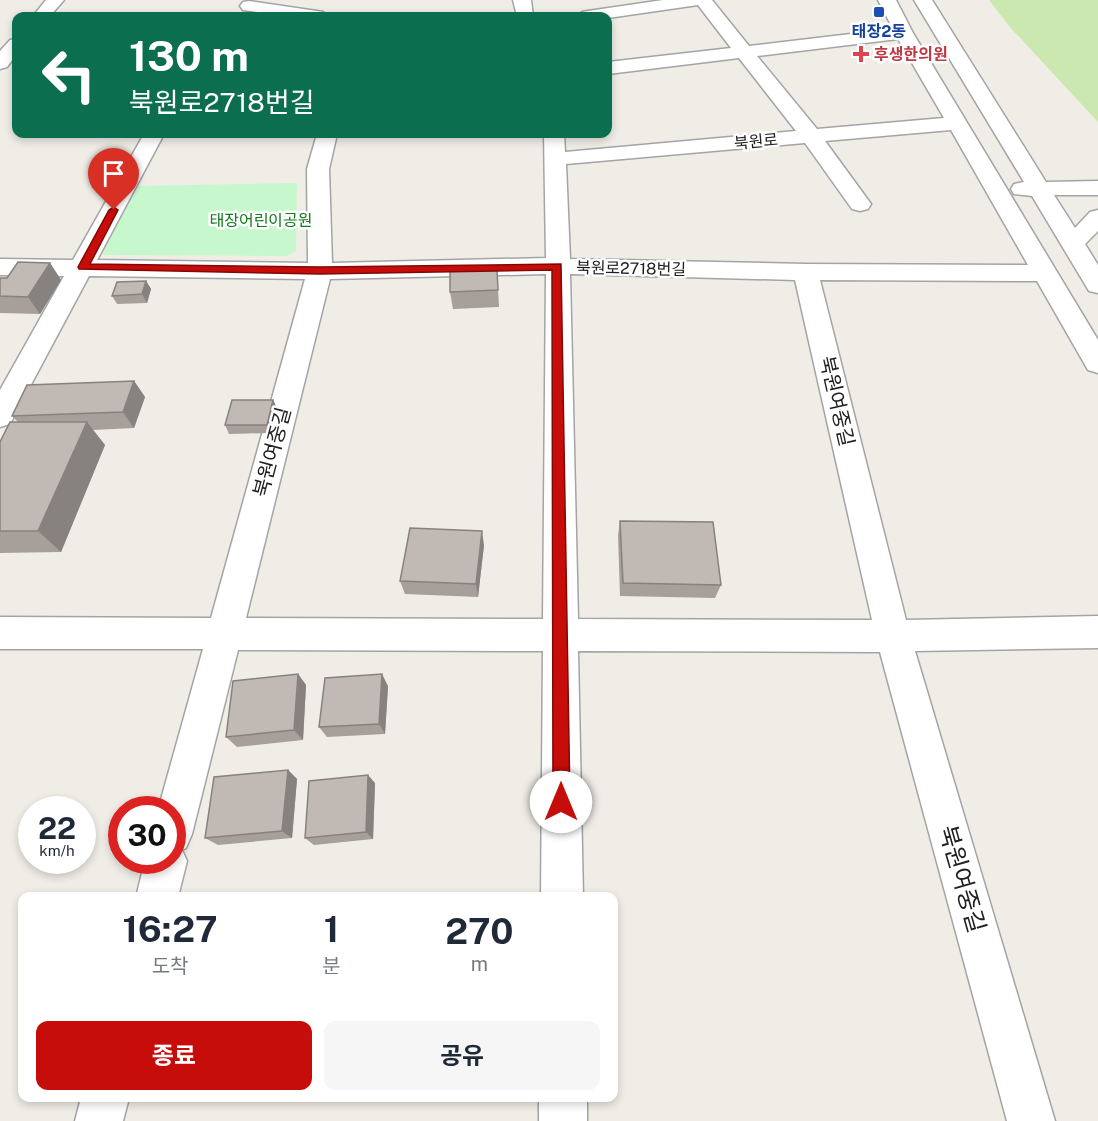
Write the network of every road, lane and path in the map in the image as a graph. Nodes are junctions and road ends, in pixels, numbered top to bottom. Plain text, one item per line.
1 (55, 0) edge
2 (701, 0) edge
3 (887, 0) edge
4 (923, 0) edge
5 (247, 7) edge
6 (44, 12) edge
7 (286, 12) edge
8 (612, 13) edge
9 (904, 33) junction
10 (12, 49) edge
11 (746, 52) junction
12 (0, 63) edge
13 (612, 68) edge
14 (959, 123) junction
15 (811, 136) junction
16 (152, 138) edge
17 (326, 138) edge
18 (554, 138) edge
19 (554, 159) junction
20 (1098, 188) edge
21 (996, 189) junction
22 (1040, 189) junction
23 (860, 204) dead end
24 (1098, 217) edge
25 (1072, 244) junction
26 (558, 266) junction
27 (0, 267) edge
28 (83, 267) junction
29 (320, 270) junction
30 (806, 272) junction
31 (1047, 273) junction
32 (1098, 285) edge
33 (1098, 363) edge
34 (0, 416) edge
35 (1098, 632) edge
36 (0, 633) edge
37 (224, 633) junction
38 (560, 635) junction
39 (893, 636) junction
40 (182, 796) edge
41 (162, 874) edge
42 (157, 892) edge
43 (562, 892) edge
44 (104, 1102) edge
45 (563, 1102) edge
46 (99, 1121) edge
47 (563, 1121) edge
48 (1030, 1121) edge

1 - 6 street
2 - 8 street
2 - 11 street
3 - 9 street
4 - 22 street
5 - 7 street
9 - 11 street
9 - 14 street
10 - 12 street
11 - 13 street
11 - 15 street
14 - 15 street, 북원로
14 - 21 street
15 - 19 street, 북원로
15 - 23 street
16 - 28 street
17 - 29 street, 북원여중길
18 - 19 street
19 - 26 street
20 - 22 street
21 - 22 street
21 - 31 street
22 - 25 street
24 - 25 street
25 - 32 street
26 - 29 street, 북원로2718번길
26 - 30 street, 북원로2718번길
26 - 38 street
27 - 28 street, 북원로2718번길
28 - 29 street, 북원로2718번길
28 - 34 street
29 - 37 street, 북원여중길
30 - 31 street, 북원로2718번길
30 - 39 street, 북원여중길
31 - 33 street
35 - 39 street
36 - 37 street
37 - 38 street
37 - 40 street, 북원여중길
38 - 39 street
38 - 43 street
39 - 48 street, 북원여중길
41 - 42 street
44 - 46 street
45 - 47 street

